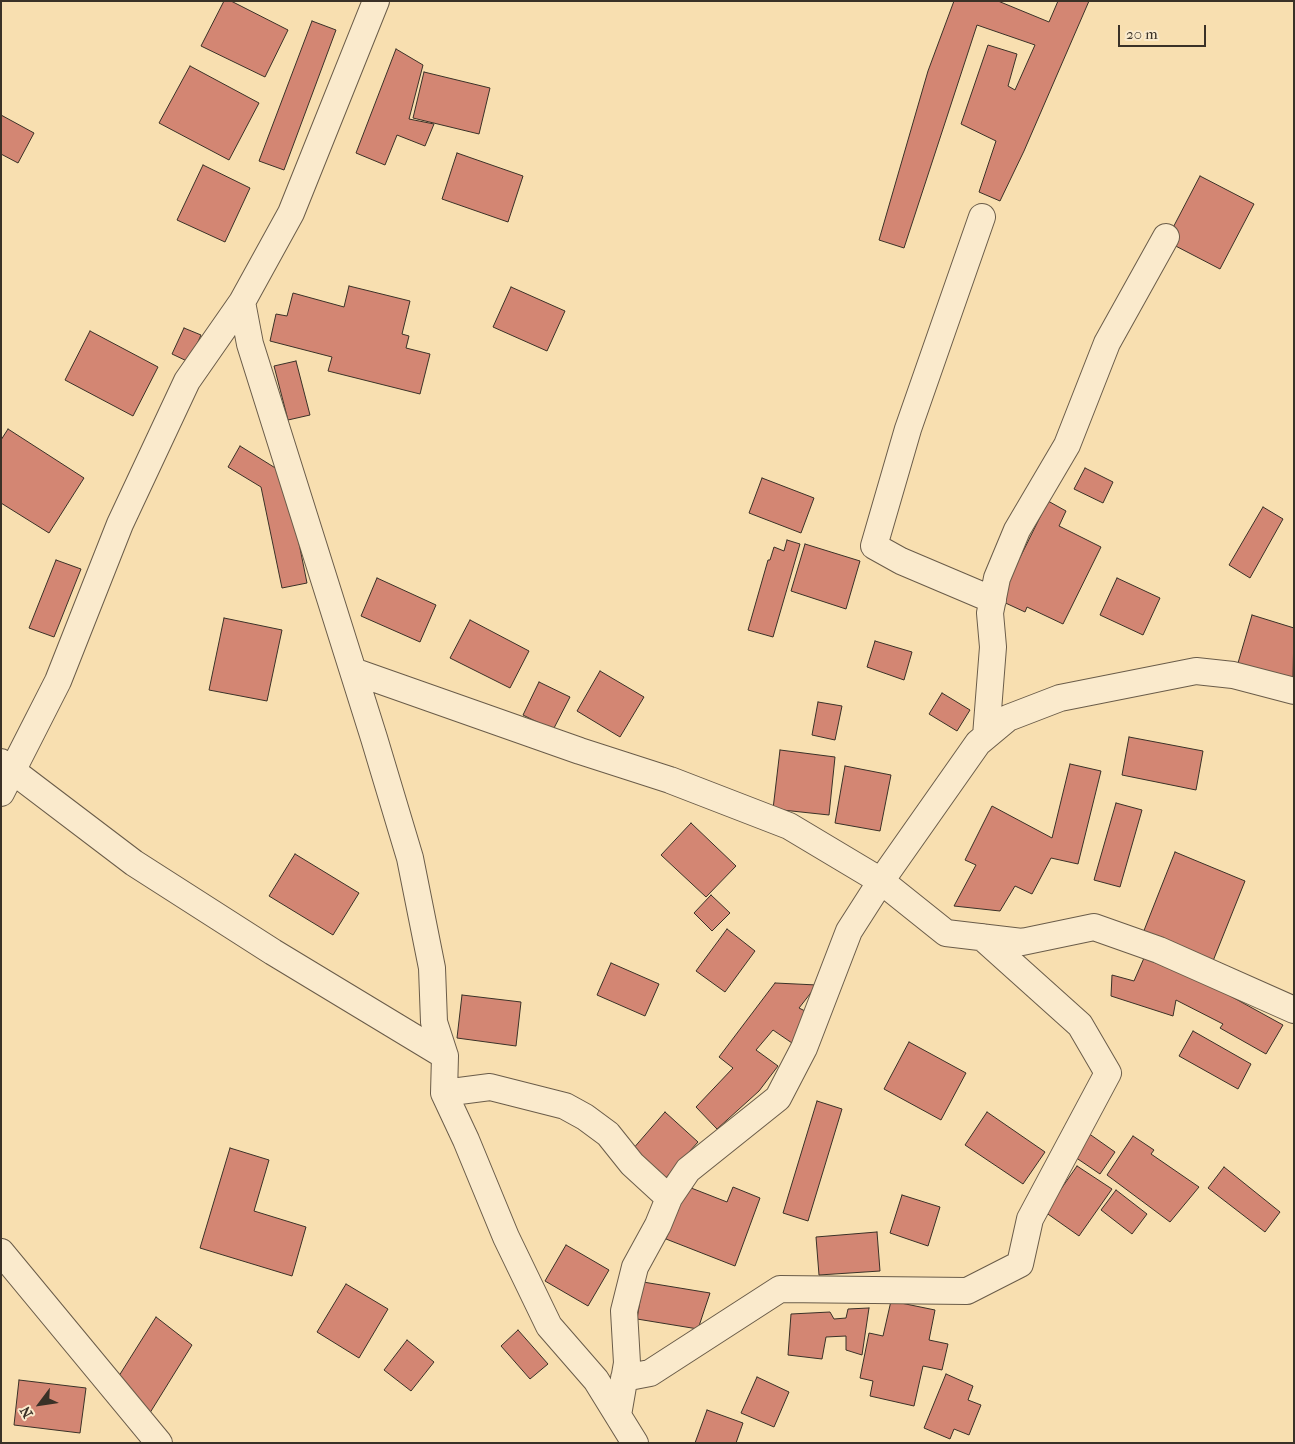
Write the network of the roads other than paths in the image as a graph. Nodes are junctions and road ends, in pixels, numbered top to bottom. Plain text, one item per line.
1 (376, 1) edge
2 (982, 217) dead end
3 (1166, 237) dead end
4 (242, 302) junction
5 (993, 600) junction
6 (353, 671) junction
7 (1294, 692) edge
8 (986, 736) junction
9 (5, 776) edge
10 (881, 881) junction
11 (982, 937) junction
12 (1294, 1010) edge
13 (445, 1056) junction
14 (444, 1093) junction
15 (669, 1198) junction
16 (1, 1252) edge
17 (624, 1378) junction
18 (618, 1416) junction
19 (159, 1443) edge
20 (635, 1443) edge

1 - 4 street
2 - 5 street
3 - 5 street
4 - 6 street
4 - 9 street
5 - 8 street
6 - 10 street
6 - 13 street
7 - 8 street
8 - 10 street
9 - 13 street
10 - 11 street
10 - 15 street
11 - 12 street
11 - 17 street
13 - 14 street
14 - 15 street
14 - 18 street
15 - 17 street
16 - 19 street
17 - 18 street
18 - 20 street

